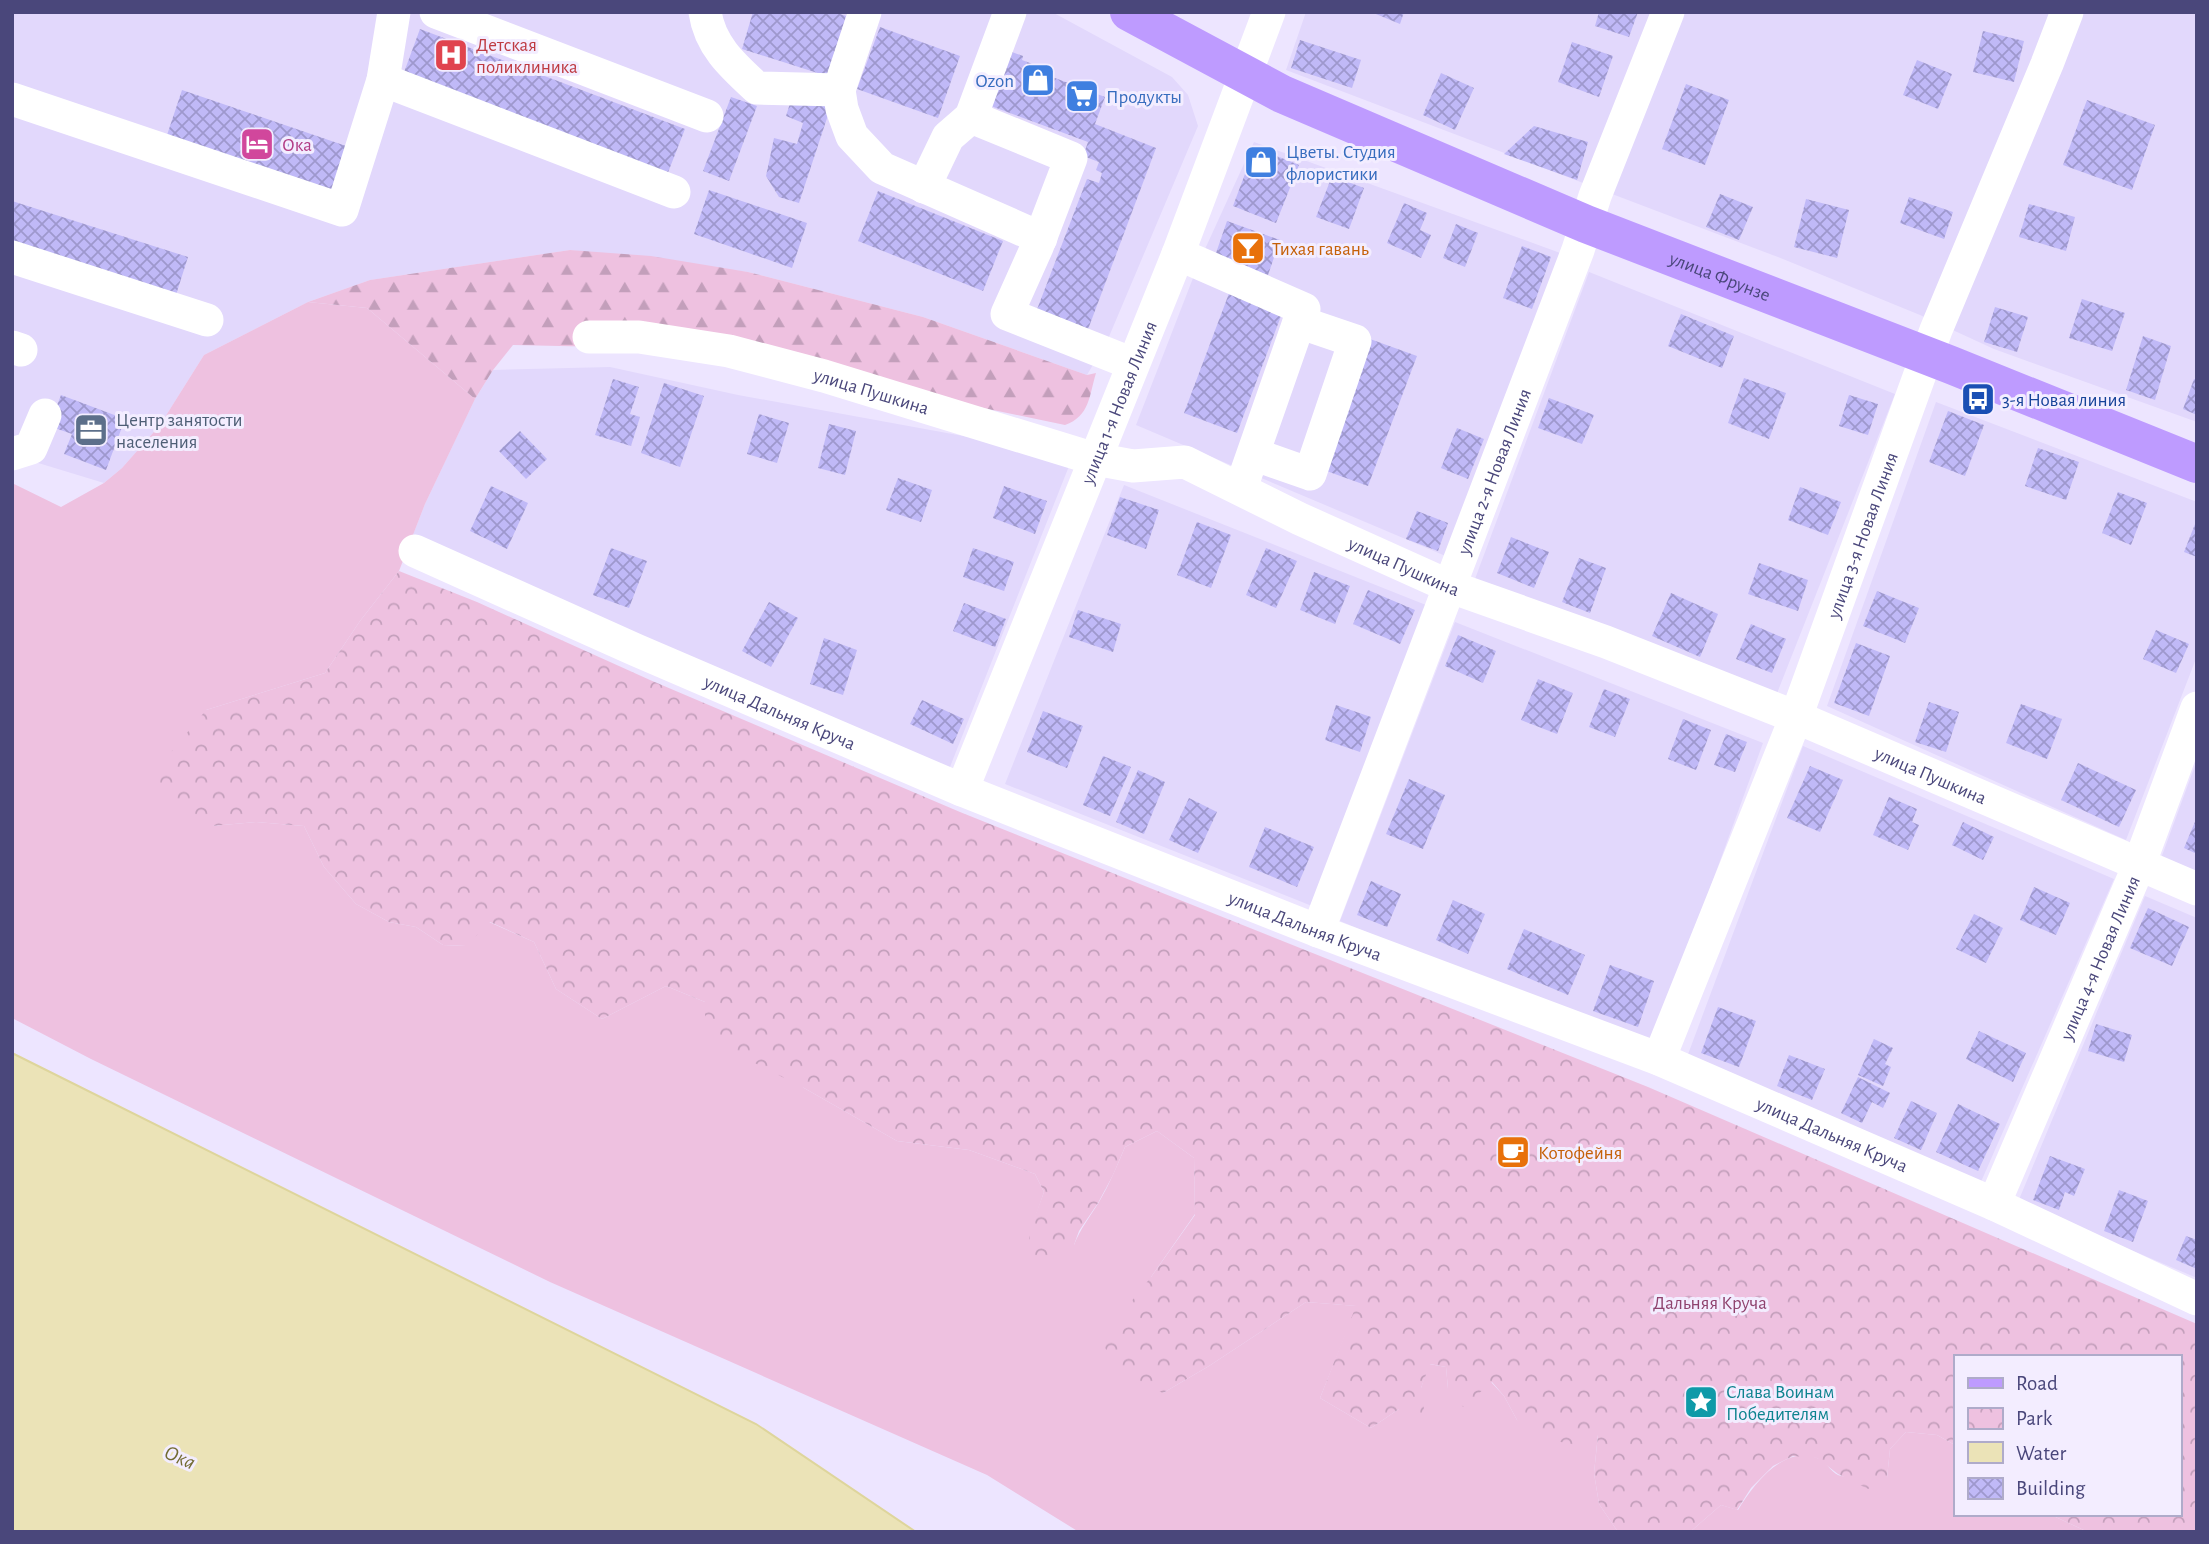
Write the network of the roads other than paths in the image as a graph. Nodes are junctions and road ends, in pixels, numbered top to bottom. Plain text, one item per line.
1 (394, 12) edge
2 (436, 12) edge
3 (705, 12) edge
4 (865, 12) edge
5 (1010, 12) edge
6 (1129, 12) edge
7 (1269, 12) edge
8 (1668, 12) edge
9 (2067, 12) edge
10 (1246, 76) junction
11 (383, 80) junction
12 (839, 89) junction
13 (12, 99) edge
14 (707, 116) dead end
15 (971, 117) junction
16 (924, 187) junction
17 (674, 192) dead end
18 (1586, 224) junction
19 (1041, 238) junction
20 (1178, 254) junction
21 (12, 257) edge
22 (207, 320) dead end
23 (1299, 322) junction
24 (589, 337) dead end
25 (1927, 356) junction
26 (1133, 364) junction
27 (45, 415) dead end
28 (12, 454) edge
29 (1253, 454) junction
30 (1095, 459) junction
31 (2197, 464) edge
32 (1241, 488) junction
33 (415, 551) dead end
34 (1451, 587) junction
35 (2197, 708) edge
36 (1796, 717) junction
37 (962, 790) junction
38 (2139, 865) junction
39 (2197, 889) edge
40 (1318, 931) junction
41 (1659, 1059) junction
42 (1994, 1204) junction
43 (2197, 1299) edge

1 - 11 street
2 - 14 street
3 - 12 street
4 - 12 street
5 - 15 street
6 - 10 main road, улица Фрунзе
7 - 10 street, улица 1-я Новая Линия
8 - 18 street, улица 2-я Новая Линия
9 - 25 street, улица 3-я Новая Линия
10 - 18 main road, улица Фрунзе
10 - 20 street, улица 1-я Новая Линия
11 - 13 street
11 - 17 street
12 - 16 street
15 - 16 street
15 - 19 street
16 - 19 street
18 - 25 main road, улица Фрунзе
18 - 34 street, улица 2-я Новая Линия
19 - 26 street
20 - 23 street
20 - 26 street, улица 1-я Новая Линия
21 - 22 street
23 - 29 street
23 - 29 street
24 - 30 street, улица Пушкина
25 - 31 main road, улица Фрунзе
25 - 36 street, улица 3-я Новая Линия
26 - 30 street, улица 1-я Новая Линия
27 - 28 street
29 - 32 street
30 - 32 street, улица Пушкина
30 - 37 street, улица 1-я Новая Линия
32 - 34 street, улица Пушкина
33 - 37 street, улица Дальняя Круча
34 - 36 street, улица Пушкина
34 - 40 street, улица 2-я Новая Линия
35 - 38 street, улица 4-я Новая Линия
36 - 38 street, улица Пушкина
36 - 41 street, улица 3-я Новая Линия
37 - 40 street, улица Дальняя Круча
38 - 39 street, улица Пушкина
38 - 42 street, улица 4-я Новая Линия
40 - 41 street, улица Дальняя Круча
41 - 42 street, улица Дальняя Круча
42 - 43 street, улица Дальняя Круча

